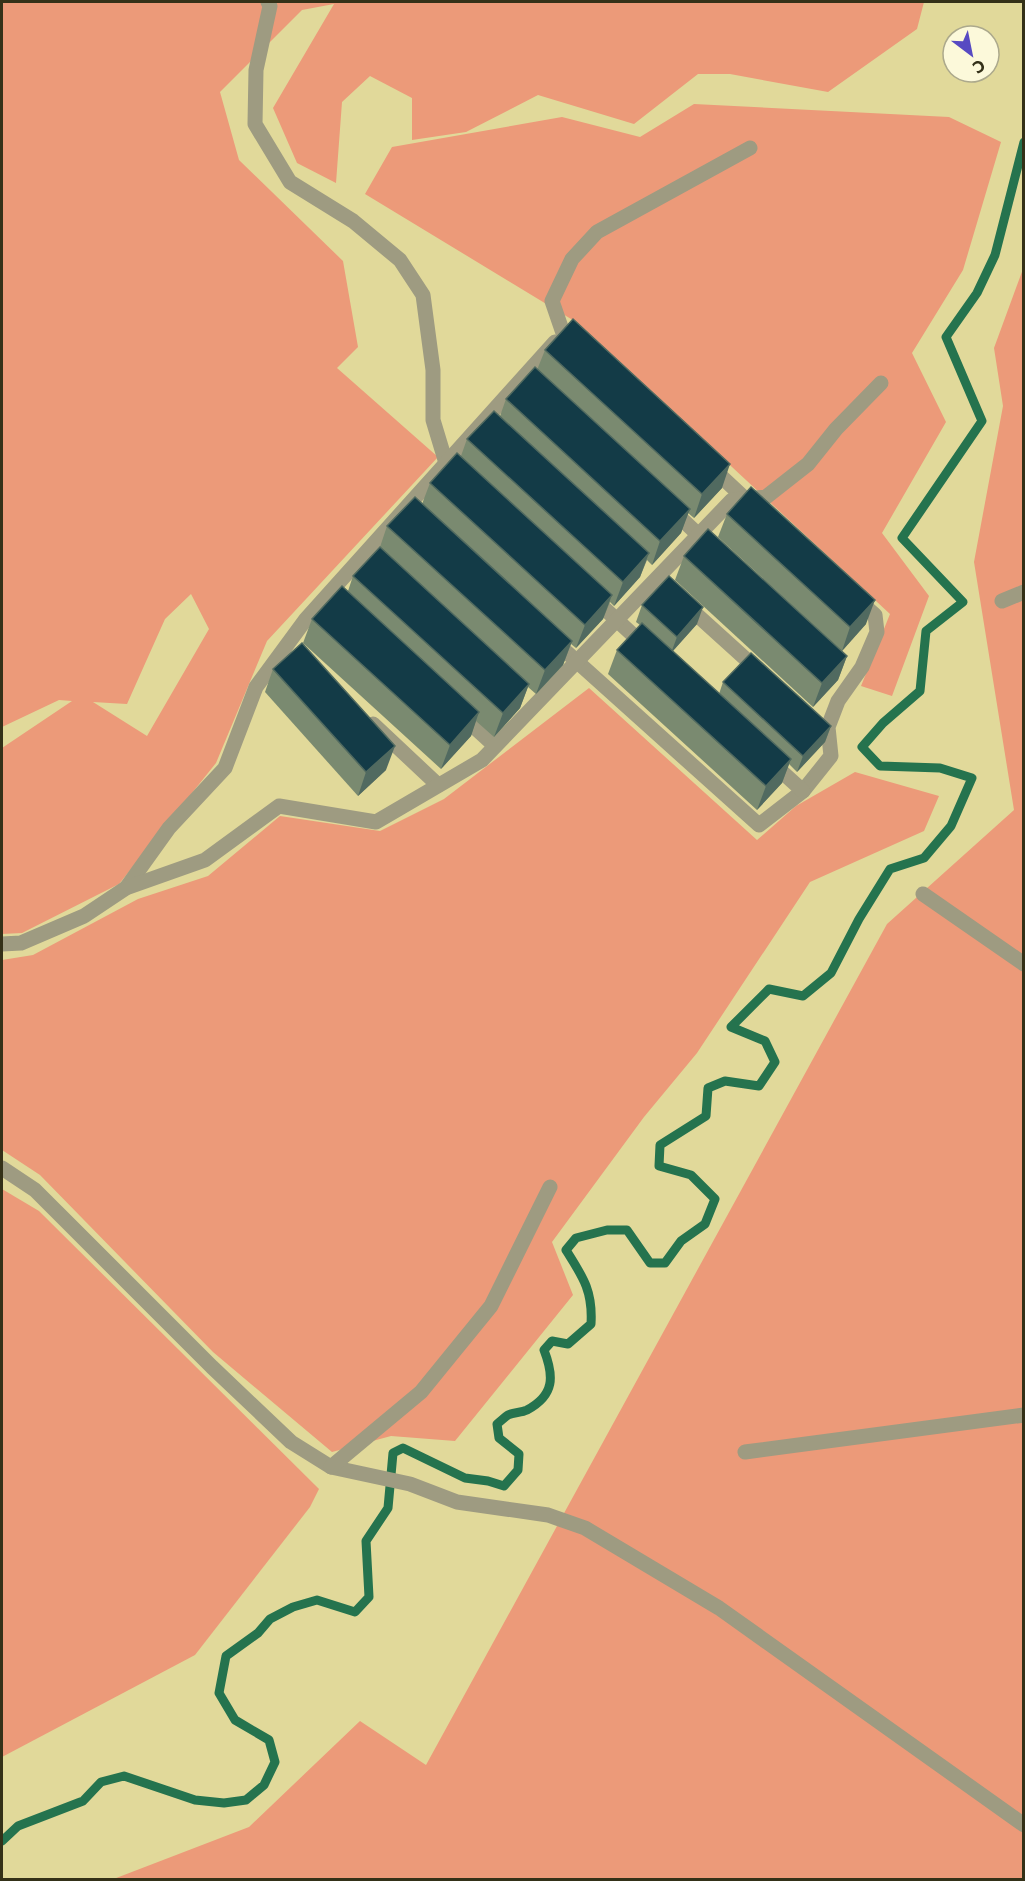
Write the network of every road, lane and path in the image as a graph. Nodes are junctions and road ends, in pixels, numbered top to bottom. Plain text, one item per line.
1 (268, 2) edge
2 (750, 148) dead end
3 (563, 333) junction
4 (590, 354) edge
5 (881, 383) dead end
6 (701, 458) edge
7 (446, 463) junction
8 (471, 487) edge
9 (655, 495) edge
10 (744, 498) junction
11 (770, 521) edge
12 (699, 535) junction
13 (716, 551) edge
14 (661, 583) junction
15 (583, 589) edge
16 (849, 591) edge
17 (1023, 592) edge
18 (1002, 601) dead end
19 (617, 621) junction
20 (543, 631) edge
21 (659, 659) edge
22 (577, 662) junction
23 (769, 680) edge
24 (451, 706) edge
25 (363, 714) edge
26 (812, 718) edge
27 (829, 734) junction
28 (495, 746) junction
29 (760, 752) edge
30 (438, 785) junction
31 (802, 791) junction
32 (126, 888) junction
33 (923, 894) dead end
34 (2, 944) edge
35 (1023, 964) edge
36 (2, 1168) edge
37 (550, 1187) dead end
38 (1023, 1415) edge
39 (745, 1452) dead end
40 (331, 1467) junction
41 (1023, 1825) edge

1 - 7 lane
2 - 3 lane
3 - 4 lane
3 - 7 lane
5 - 10 lane
6 - 10 lane
7 - 8 lane
7 - 32 lane
9 - 12 lane
10 - 11 lane
10 - 12 lane
12 - 13 lane
12 - 14 lane
14 - 19 lane
14 - 23 lane
15 - 19 lane
16 - 27 lane
17 - 18 lane
19 - 21 lane
19 - 22 lane
20 - 22 lane
22 - 28 lane
22 - 31 lane
24 - 28 lane
25 - 30 lane
26 - 27 lane
27 - 31 lane
28 - 30 lane
29 - 31 lane
30 - 32 lane
32 - 34 lane
33 - 35 lane
36 - 40 lane
37 - 40 lane
38 - 39 lane
40 - 41 lane

